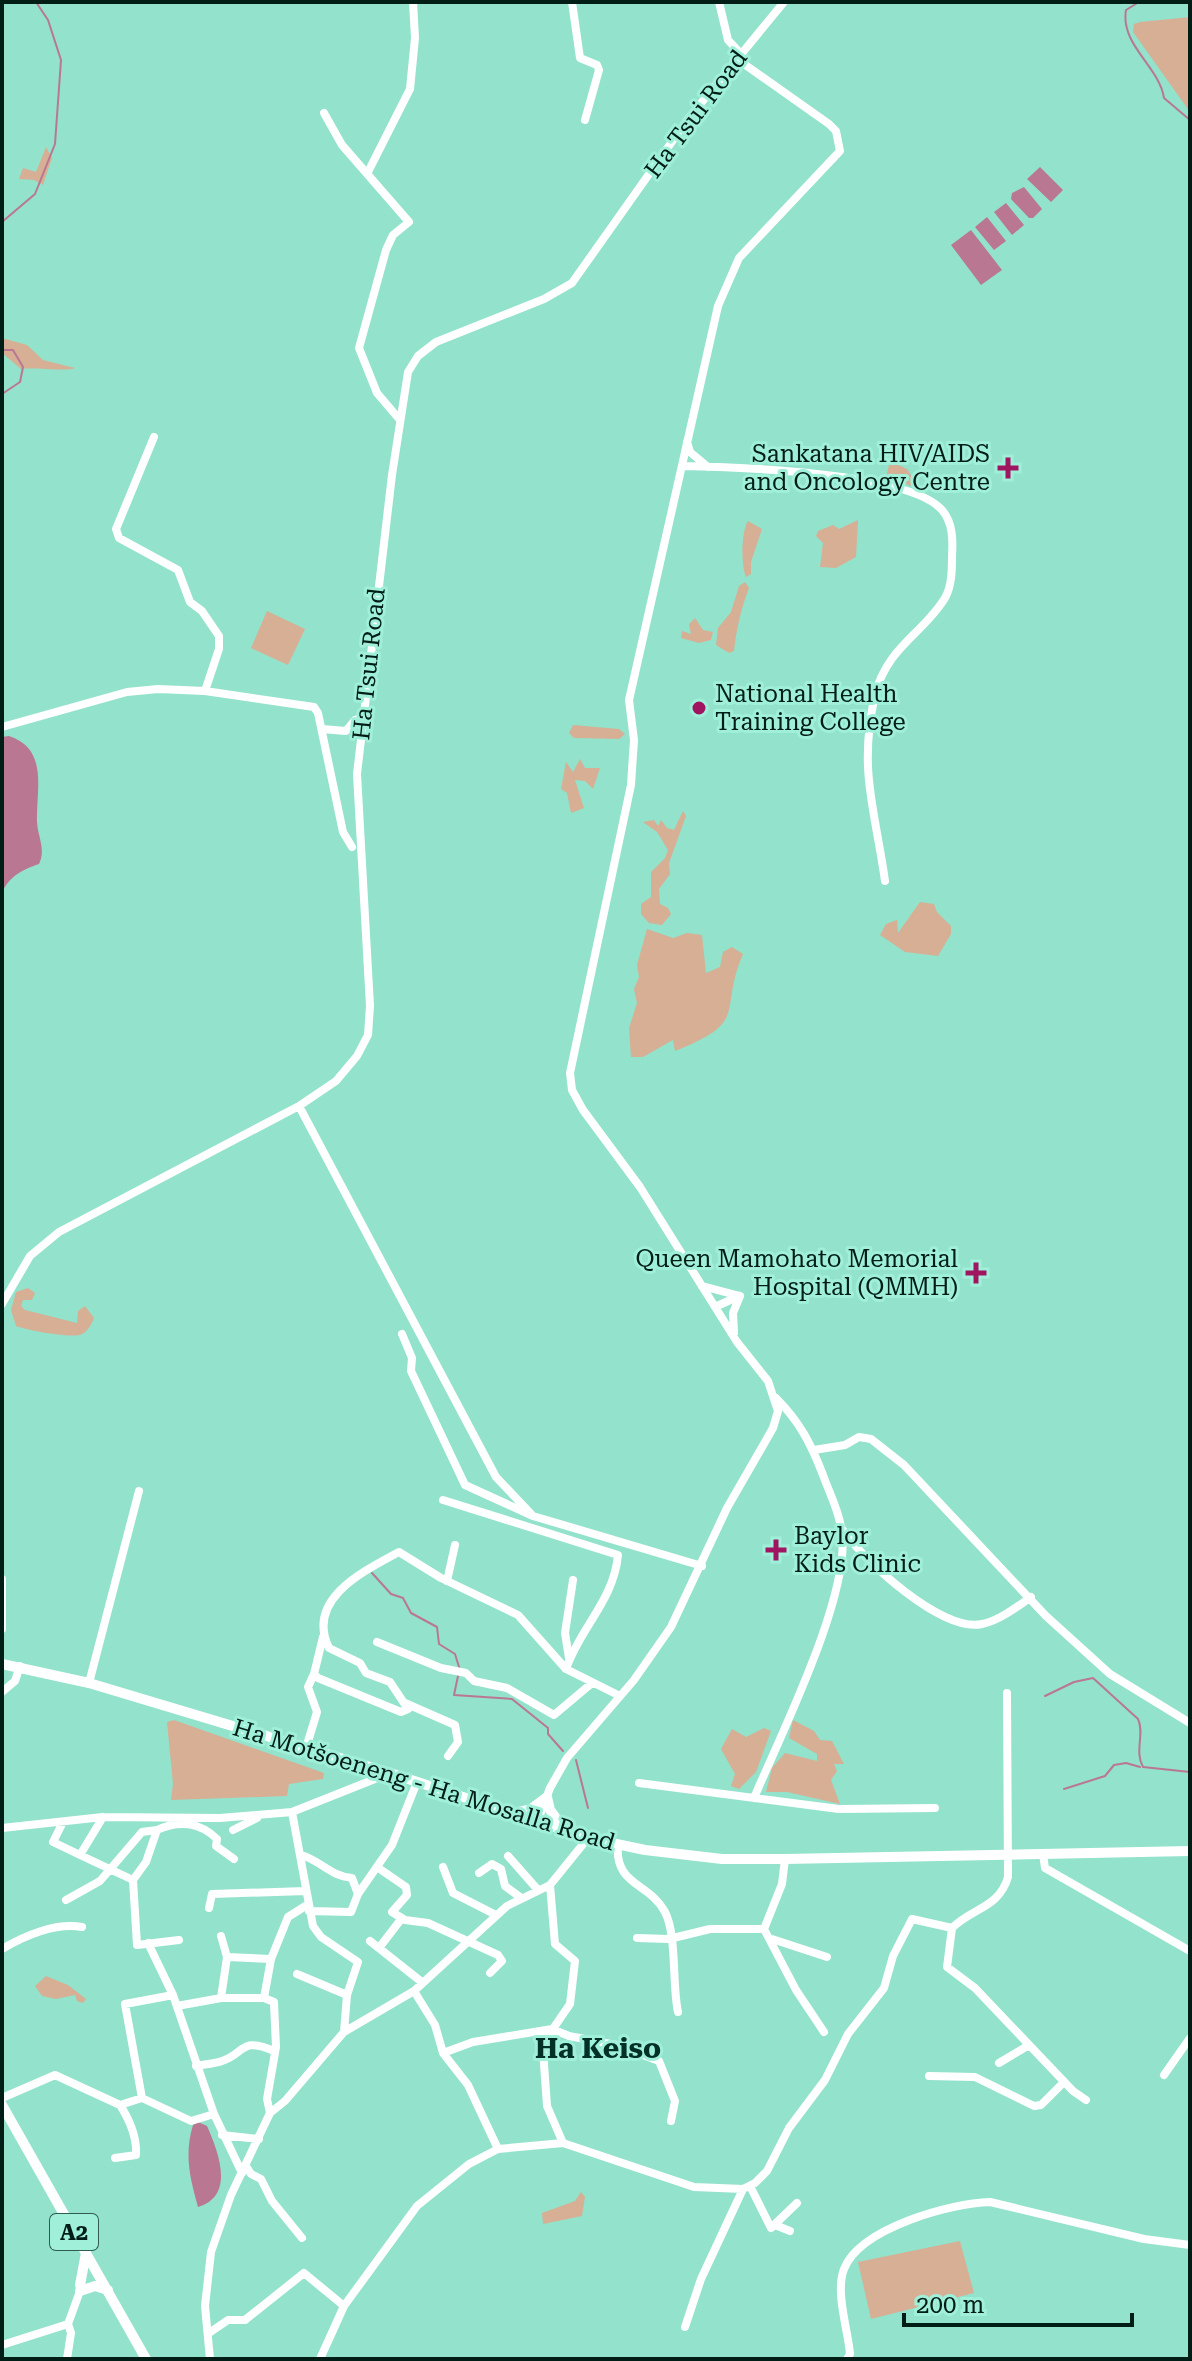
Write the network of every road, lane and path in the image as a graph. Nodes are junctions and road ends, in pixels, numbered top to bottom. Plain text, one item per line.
1 (413, 2) edge
2 (572, 2) edge
3 (719, 2) edge
4 (784, 2) edge
5 (739, 56) junction
6 (324, 113) dead end
7 (585, 120) dead end
8 (368, 172) junction
9 (400, 420) junction
10 (154, 437) dead end
11 (687, 442) junction
12 (682, 466) junction
13 (708, 467) junction
14 (205, 691) junction
15 (363, 718) junction
16 (2, 727) edge
17 (322, 729) junction
18 (352, 847) dead end
19 (885, 881) dead end
20 (299, 1106) junction
21 (702, 1285) junction
22 (740, 1296) junction
23 (2, 1304) edge
24 (715, 1307) junction
25 (402, 1334) dead end
26 (737, 1342) junction
27 (776, 1398) junction
28 (814, 1450) junction
29 (139, 1491) dead end
30 (443, 1500) dead end
31 (533, 1516) junction
32 (842, 1529) junction
33 (455, 1545) dead end
34 (702, 1566) junction
35 (2, 1579) edge
36 (573, 1580) dead end
37 (447, 1581) junction
38 (1031, 1597) junction
39 (2, 1629) edge
40 (323, 1637) junction
41 (377, 1642) dead end
42 (2, 1664) edge
43 (568, 1664) junction
44 (20, 1666) junction
45 (314, 1674) junction
46 (89, 1683) junction
47 (592, 1683) junction
48 (2, 1692) edge
49 (1007, 1693) dead end
50 (620, 1696) junction
51 (405, 1703) junction
52 (1190, 1723) edge
53 (306, 1748) junction
54 (448, 1756) dead end
55 (390, 1773) junction
56 (417, 1782) junction
57 (639, 1783) dead end
58 (547, 1797) junction
59 (754, 1798) junction
60 (935, 1808) dead end
61 (292, 1812) junction
62 (512, 1812) junction
63 (263, 1815) junction
64 (103, 1817) junction
65 (538, 1820) junction
66 (63, 1822) junction
67 (2, 1828) edge
68 (157, 1830) junction
69 (233, 1830) dead end
70 (565, 1830) junction
71 (588, 1838) junction
72 (618, 1844) junction
73 (1190, 1851) edge
74 (1043, 1854) junction
75 (80, 1855) junction
76 (301, 1855) junction
77 (1010, 1855) junction
78 (508, 1856) dead end
79 (234, 1859) dead end
80 (785, 1859) junction
81 (109, 1867) junction
82 (377, 1867) junction
83 (443, 1867) dead end
84 (479, 1873) dead end
85 (133, 1880) junction
86 (550, 1885) junction
87 (538, 1890) junction
88 (305, 1891) junction
89 (358, 1894) junction
90 (520, 1897) junction
91 (66, 1900) dead end
92 (209, 1908) dead end
93 (308, 1908) junction
94 (496, 1915) junction
95 (402, 1918) junction
96 (82, 1927) dead end
97 (952, 1928) junction
98 (764, 1929) junction
99 (221, 1936) dead end
100 (637, 1938) dead end
101 (669, 1939) junction
102 (772, 1939) junction
103 (179, 1940) dead end
104 (370, 1941) dead end
105 (469, 1942) junction
106 (148, 1943) junction
107 (379, 1948) junction
108 (2, 1949) edge
109 (1190, 1951) edge
110 (227, 1957) junction
111 (827, 1957) dead end
112 (271, 1959) junction
113 (490, 1973) dead end
114 (297, 1974) dead end
115 (423, 1983) junction
116 (414, 1991) junction
117 (173, 1995) junction
118 (347, 1995) junction
119 (221, 1998) junction
120 (264, 1998) junction
121 (177, 2006) junction
122 (678, 2012) dead end
123 (552, 2029) junction
124 (344, 2032) junction
125 (824, 2032) dead end
126 (1190, 2038) edge
127 (1029, 2045) junction
128 (274, 2051) junction
129 (443, 2053) junction
130 (999, 2063) dead end
131 (196, 2066) junction
132 (1164, 2075) dead end
133 (929, 2076) dead end
134 (1064, 2082) junction
135 (2, 2098) edge
136 (142, 2098) junction
137 (1086, 2100) dead end
138 (2, 2105) edge
139 (120, 2105) junction
140 (270, 2113) junction
141 (214, 2114) junction
142 (671, 2121) dead end
143 (222, 2135) junction
144 (259, 2139) junction
145 (563, 2143) junction
146 (498, 2149) junction
147 (115, 2158) dead end
148 (244, 2169) junction
149 (746, 2187) junction
150 (797, 2203) dead end
151 (775, 2225) junction
152 (790, 2231) dead end
153 (302, 2238) dead end
154 (1190, 2245) edge
155 (86, 2253) junction
156 (100, 2275) junction
157 (80, 2288) junction
158 (108, 2290) junction
159 (344, 2306) junction
160 (68, 2324) junction
161 (685, 2327) dead end
162 (209, 2333) junction
163 (2, 2345) edge
164 (67, 2359) edge
165 (146, 2359) edge
166 (210, 2359) edge
167 (320, 2359) edge
168 (847, 2359) edge

1 - 8 street
2 - 7 street
3 - 5 street
4 - 5 street, Ha Tsui Road
5 - 9 street, Ha Tsui Road
5 - 11 street
6 - 8 street
8 - 9 street
9 - 15 street, Ha Tsui Road
10 - 14 street
11 - 12 street
11 - 13 street
12 - 13 street
12 - 21 street
13 - 19 street
14 - 16 street
14 - 17 street
15 - 17 street
15 - 20 street, Ha Tsui Road
17 - 18 street
20 - 23 street, Ha Tsui Road
20 - 31 street
21 - 22 street
21 - 24 street
22 - 24 street
22 - 26 street
24 - 26 street
25 - 31 street
26 - 27 street
27 - 28 street
27 - 34 street
28 - 32 street
28 - 38 street
29 - 46 street
30 - 43 street
31 - 34 street
32 - 38 street
32 - 59 street
33 - 37 street
34 - 50 street
35 - 39 street
36 - 43 street
37 - 40 street
37 - 43 street
38 - 52 street
40 - 45 street
40 - 51 street
41 - 47 street
42 - 44 main road, Ha Motšoeneng - Ha Mosalla Road
43 - 47 street
44 - 46 main road, Ha Motšoeneng - Ha Mosalla Road
44 - 48 street
45 - 51 street
45 - 53 street
46 - 53 main road, Ha Motšoeneng - Ha Mosalla Road
47 - 50 street
49 - 77 street
50 - 58 street
51 - 54 street
53 - 55 main road, Ha Motšoeneng - Ha Mosalla Road
55 - 56 main road, Ha Motšoeneng - Ha Mosalla Road
55 - 61 street
56 - 62 main road, Ha Motšoeneng - Ha Mosalla Road
56 - 82 street
57 - 59 street
58 - 62 main road
58 - 65 street
58 - 70 main road
59 - 60 street
61 - 63 street
61 - 76 street
62 - 65 main road, Ha Motšoeneng - Ha Mosalla Road
63 - 64 street
63 - 69 street
64 - 66 street
64 - 75 street
65 - 70 main road, Ha Motšoeneng - Ha Mosalla Road
66 - 67 street
66 - 75 street
68 - 79 street
68 - 81 street
68 - 85 street
70 - 71 main road, Ha Motšoeneng - Ha Mosalla Road
71 - 72 main road, Ha Motšoeneng - Ha Mosalla Road
71 - 86 street
72 - 80 main road, Ha Motšoeneng - Ha Mosalla Road
72 - 101 street
73 - 74 main road, Ha Motšoeneng - Ha Mosalla Road
74 - 77 main road, Ha Motšoeneng - Ha Mosalla Road
74 - 109 street
75 - 81 street
76 - 88 street
76 - 89 street
77 - 80 main road, Ha Motšoeneng - Ha Mosalla Road
77 - 97 street
78 - 87 street
80 - 98 street
81 - 85 street
81 - 91 street
82 - 89 street
82 - 95 street
83 - 94 street
84 - 90 street
85 - 106 street
86 - 87 street
86 - 123 street
87 - 90 street
88 - 92 street
88 - 93 street
89 - 93 street
90 - 94 street
93 - 112 street
93 - 118 street
94 - 105 street
95 - 105 street
95 - 107 street
96 - 108 street
97 - 127 street
97 - 149 street
98 - 101 street
98 - 102 street
99 - 110 street
100 - 101 street
101 - 122 street
102 - 111 street
102 - 125 street
103 - 106 street
104 - 107 street
105 - 113 street
105 - 115 street
106 - 117 street
107 - 115 street
110 - 112 street
110 - 119 street
112 - 120 street
114 - 118 street
115 - 116 street
116 - 124 street
116 - 129 street
117 - 121 street
117 - 136 street
118 - 124 street
119 - 120 street
119 - 121 street
120 - 128 street
121 - 131 street
123 - 129 street
123 - 142 street
123 - 145 street
124 - 140 street
126 - 132 street
127 - 130 street
127 - 134 street
128 - 131 street
128 - 140 street
129 - 146 street
131 - 141 street
133 - 134 street
134 - 137 street
135 - 139 street
136 - 139 street
136 - 141 street
138 - 155 main road, A2
139 - 147 street
140 - 144 street
141 - 143 street
143 - 144 street
143 - 148 street
144 - 148 street
145 - 146 street
145 - 149 street
146 - 159 street
148 - 153 street
148 - 162 street
149 - 151 street
149 - 161 street
150 - 151 street
151 - 152 street
154 - 168 street
155 - 156 main road, A2
155 - 157 main road
156 - 157 main road
156 - 158 main road, A2
157 - 158 main road
157 - 160 street
158 - 165 main road, A2
159 - 162 street
159 - 167 street
160 - 163 street
160 - 164 street
162 - 166 street

